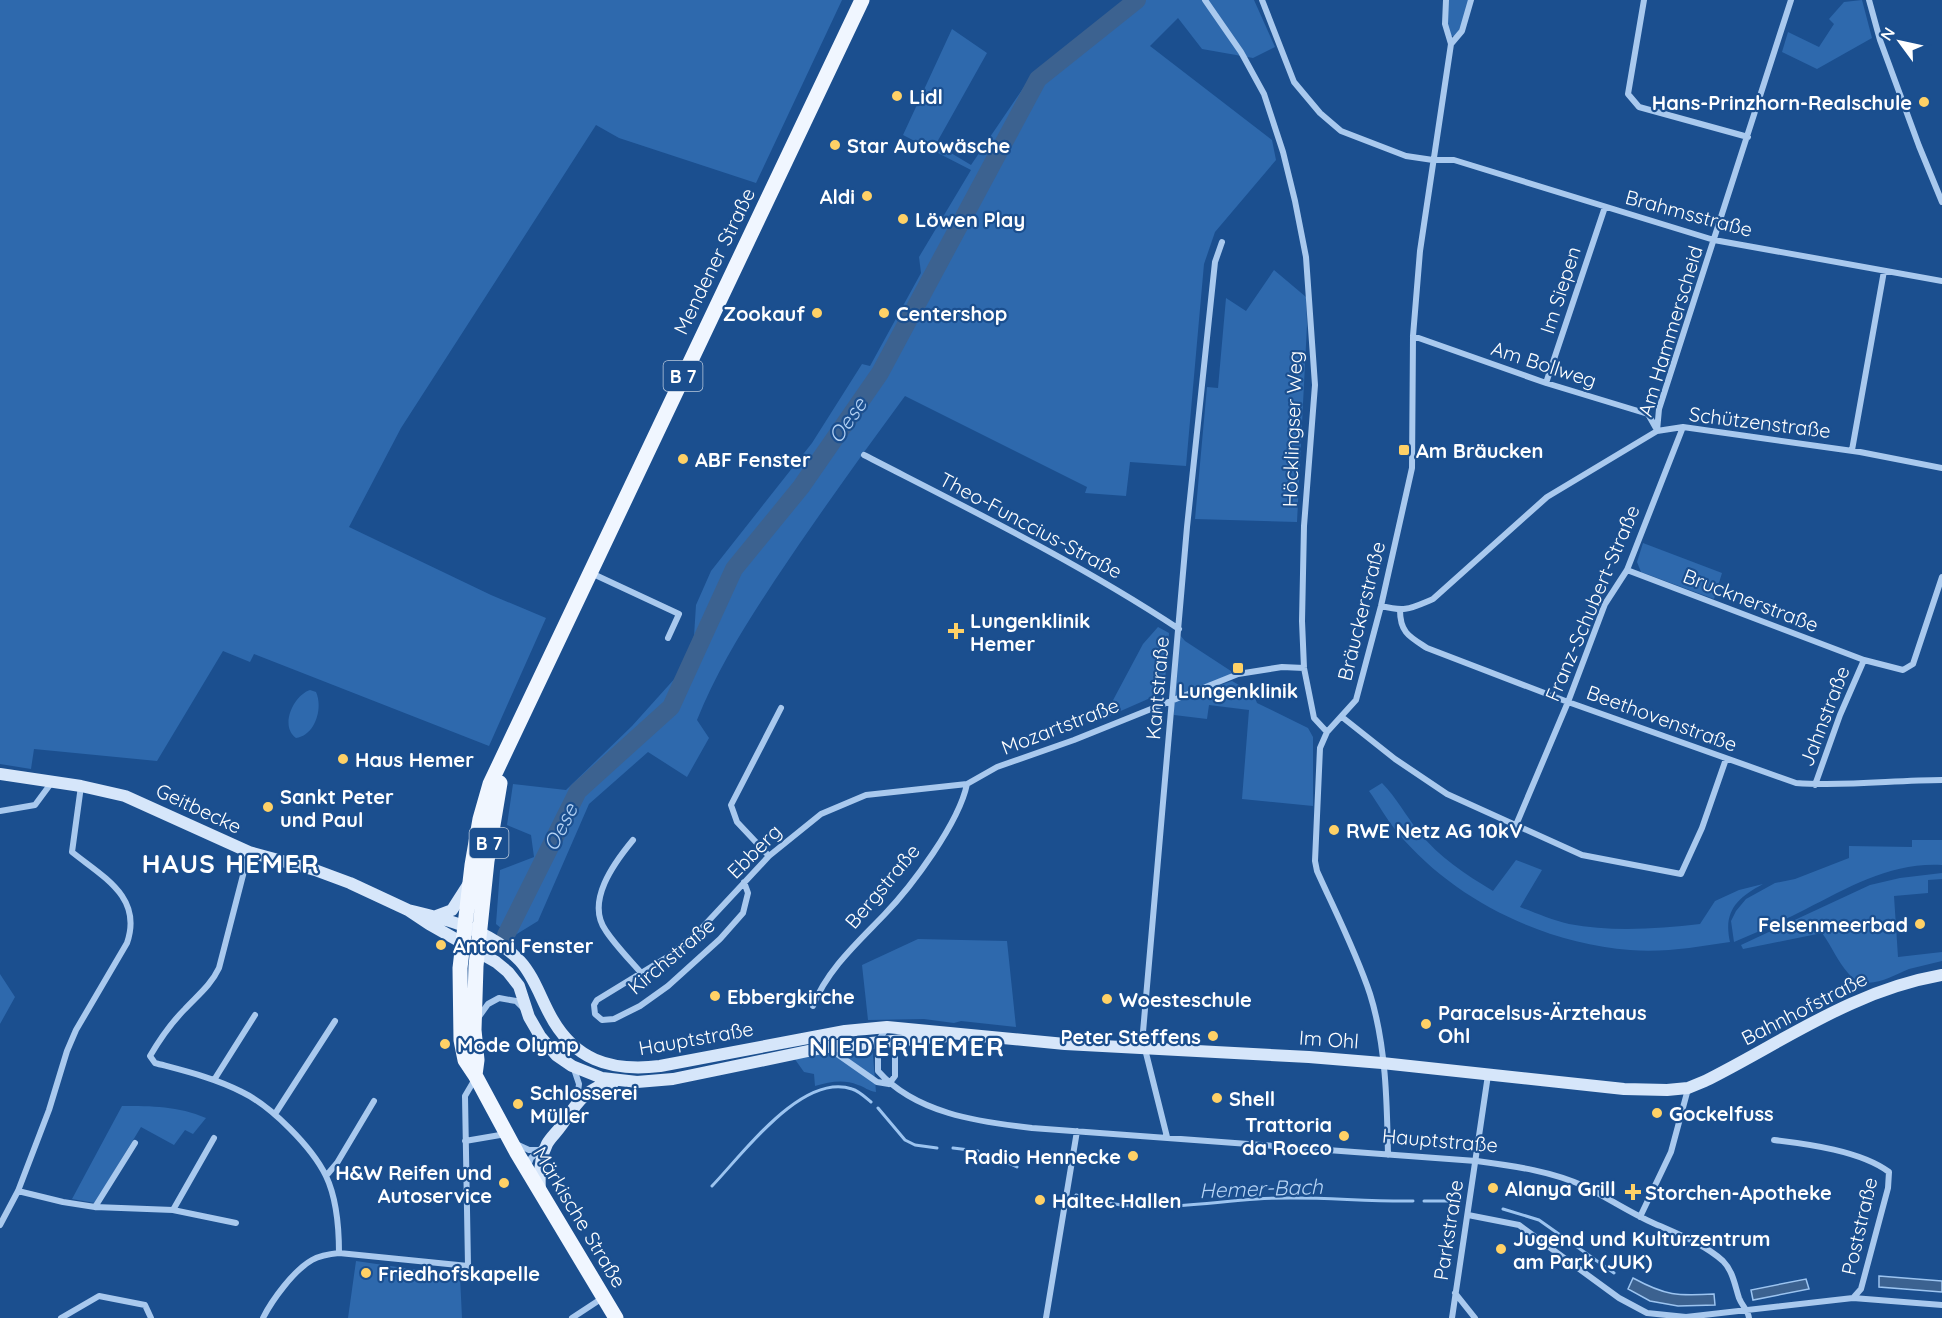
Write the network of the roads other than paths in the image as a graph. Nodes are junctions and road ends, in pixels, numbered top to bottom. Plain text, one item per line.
1 (862, 0) edge
2 (1205, 0) edge
3 (1262, 0) edge
4 (1446, 0) edge
5 (1471, 0) edge
6 (1644, 0) edge
7 (1791, 0) edge
8 (1869, 0) edge
9 (1451, 44) junction
10 (1748, 137) junction
11 (1433, 160) junction
12 (1942, 202) edge
13 (1605, 207) junction
14 (1714, 240) junction
15 (1222, 242) dead end
16 (1884, 271) junction
17 (1942, 281) edge
18 (1413, 336) junction
19 (1546, 383) junction
20 (1683, 427) junction
21 (1657, 431) junction
22 (1852, 450) junction
23 (864, 455) dead end
24 (1942, 468) edge
25 (1627, 570) junction
26 (591, 572) junction
27 (1942, 577) edge
28 (1381, 606) junction
29 (1400, 610) junction
30 (1179, 629) junction
31 (668, 638) dead end
32 (1864, 660) junction
33 (1304, 668) junction
34 (1171, 700) junction
35 (1568, 702) junction
36 (781, 708) dead end
37 (1342, 717) junction
38 (1327, 732) junction
39 (506, 753) junction
40 (1726, 759) junction
41 (0, 774) edge
42 (1942, 780) edge
43 (52, 781) junction
44 (968, 784) junction
45 (1815, 785) junction
46 (81, 786) junction
47 (0, 811) edge
48 (1516, 825) junction
49 (633, 840) dead end
50 (249, 852) junction
51 (769, 856) junction
52 (470, 882) junction
53 (744, 882) junction
54 (408, 910) junction
55 (436, 916) junction
56 (480, 933) junction
57 (464, 934) junction
58 (478, 950) junction
59 (642, 974) junction
60 (1942, 975) edge
61 (594, 1005) joint
62 (813, 1006) dead end
63 (255, 1015) dead end
64 (529, 1017) junction
65 (335, 1021) dead end
66 (887, 1027) junction
67 (474, 1030) junction
68 (967, 1034) junction
69 (895, 1040) junction
70 (878, 1041) junction
71 (827, 1047) junction
72 (1145, 1049) junction
73 (690, 1061) junction
74 (1382, 1063) junction
75 (572, 1066) junction
76 (692, 1074) junction
77 (1488, 1075) junction
78 (476, 1076) junction
79 (214, 1080) junction
80 (618, 1081) junction
81 (889, 1084) junction
82 (1688, 1088) junction
83 (374, 1101) dead end
84 (577, 1103) junction
85 (275, 1114) junction
86 (1077, 1131) junction
87 (508, 1137) junction
88 (1167, 1137) junction
89 (214, 1138) dead end
90 (1774, 1140) dead end
91 (465, 1141) junction
92 (135, 1143) dead end
93 (543, 1147) junction
94 (1388, 1155) junction
95 (1476, 1161) junction
96 (526, 1169) junction
97 (326, 1176) junction
98 (18, 1191) junction
99 (540, 1192) junction
100 (95, 1207) junction
101 (173, 1210) junction
102 (1468, 1215) junction
103 (1640, 1217) junction
104 (236, 1223) dead end
105 (0, 1225) edge
106 (339, 1252) junction
107 (1455, 1293) junction
108 (604, 1297) junction
109 (1853, 1298) junction
110 (1942, 1305) edge
111 (1748, 1310) junction
112 (1454, 1317) edge
113 (61, 1318) edge
114 (151, 1318) edge
115 (264, 1318) edge
116 (572, 1318) edge
117 (616, 1318) edge
118 (1046, 1318) edge
119 (1475, 1318) edge
120 (1749, 1318) edge

1 - 26 main road, Mendener Straße / B 7
2 - 33 street, Höcklingser Weg
3 - 11 street
4 - 9 street
5 - 9 street
6 - 10 street
7 - 10 street, Am Hammerscheid
8 - 12 street
9 - 11 street, Bräuckerstraße
10 - 14 street, Am Hammerscheid
11 - 13 street, Brahmsstraße
11 - 18 street, Bräuckerstraße
13 - 14 street, Brahmsstraße
13 - 19 street, Im Siepen
14 - 16 street, Brahmsstraße
14 - 21 street, Am Hammerscheid
15 - 30 street, Kantstraße
16 - 17 street, Brahmsstraße
16 - 22 street
18 - 19 street, Am Bollweg
18 - 28 street, Bräuckerstraße
19 - 21 street, Am Bollweg
20 - 21 street, Schützenstraße
20 - 22 street, Schützenstraße
20 - 25 street, Franz-Schubert-Straße
21 - 29 street, Schützenstraße
22 - 24 street, Schützenstraße
23 - 30 street, Theo-Funccius-Straße
25 - 32 street, Brucknerstraße
25 - 35 street, Franz-Schubert-Straße
26 - 31 street
26 - 39 main road, Mendener Straße / B 7
27 - 32 street, Jahnstraße
28 - 29 street, Schützenstraße
28 - 37 street, Bräuckerstraße
29 - 35 street, Beethovenstraße
30 - 34 street, Kantstraße
32 - 45 street, Jahnstraße
33 - 34 street, Mozartstraße
33 - 38 street, Höcklingser Weg
34 - 44 street, Mozartstraße
34 - 72 street, Kantstraße
35 - 40 street, Beethovenstraße
35 - 48 street, Franz-Schubert-Straße
36 - 51 street
37 - 38 street, Bräuckerstraße
37 - 48 street
38 - 74 street
39 - 52 main road, Mendener Straße / B 7
39 - 56 main road, Märkische Straße / B 7
40 - 45 street, Beethovenstraße
40 - 48 street
41 - 43 main road, Geitbecke
42 - 45 street, Beethovenstraße
43 - 46 main road, Geitbecke
43 - 47 street
44 - 51 street, Ebberg
44 - 62 street, Bergstraße
46 - 50 main road, Geitbecke
46 - 98 street
49 - 59 street
50 - 54 main road, Geitbecke
50 - 79 street
51 - 53 street, Ebberg
52 - 55 main road
52 - 57 main road, Mendener Straße / B 7
53 - 59 street, Ebberg
53 - 61 street, Kirchstraße
54 - 55 main road, Geitbecke
54 - 57 main road, Geitbecke
55 - 57 main road, Geitbecke
56 - 57 main road, Hauptstraße
56 - 58 main road, Märkische Straße / B 7
56 - 73 main road, Hauptstraße
57 - 58 main road, Hauptstraße
57 - 78 main road, Märkische Straße / B 7
58 - 64 main road, Hauptstraße
58 - 67 main road, Märkische Straße / B 7
59 - 61 street, Ebberg
60 - 82 main road, Bahnhofstraße
63 - 79 street
64 - 67 street, Hauptstraße
64 - 75 main road, Hauptstraße
65 - 85 street
66 - 68 main road, Im Ohl
66 - 69 street
66 - 70 street
66 - 73 main road, Hauptstraße
67 - 78 main road, Märkische Straße / B 7
68 - 69 main road, Im Ohl
68 - 72 main road, Im Ohl
69 - 70 main road, Hauptstraße
69 - 81 street
70 - 71 main road, Hauptstraße
70 - 81 street
71 - 76 main road, Hauptstraße
71 - 81 street, Hauptstraße
72 - 74 main road, Im Ohl
72 - 88 street, Kantstraße
73 - 76 street
74 - 77 main road, Im Ohl
74 - 94 street
75 - 80 main road, Hauptstraße
75 - 84 street
76 - 80 main road, Hauptstraße
77 - 82 main road, Im Ohl
77 - 95 street, Parkstraße
78 - 87 main road, Märkische Straße / B 7
78 - 91 street
79 - 85 street
80 - 84 main road, Hauptstraße
81 - 86 street, Hauptstraße
82 - 103 street
83 - 97 street
84 - 93 main road, Hauptstraße
85 - 97 street
86 - 88 street, Hauptstraße
86 - 118 street
87 - 91 street
87 - 93 street
87 - 96 main road, Märkische Straße / B 7
88 - 94 street, Hauptstraße
89 - 101 street
90 - 109 street, Poststraße
91 - 106 street
92 - 100 street
93 - 96 street, Hauptstraße
93 - 99 main road, Hauptstraße
94 - 95 street, Hauptstraße
95 - 102 street, Parkstraße
95 - 103 street, Hauptstraße
96 - 99 main road, Märkische Straße / B 7
97 - 106 street
98 - 100 street
98 - 105 street
99 - 108 main road, Märkische Straße / B 7
100 - 101 street
101 - 104 street
102 - 107 street, Parkstraße
102 - 111 street
103 - 111 street, Hauptstraße
106 - 115 street
107 - 112 street, Parkstraße
107 - 119 street
108 - 116 street
108 - 117 main road, Märkische Straße / B 7
109 - 110 street
109 - 111 street
111 - 120 street
113 - 114 street

